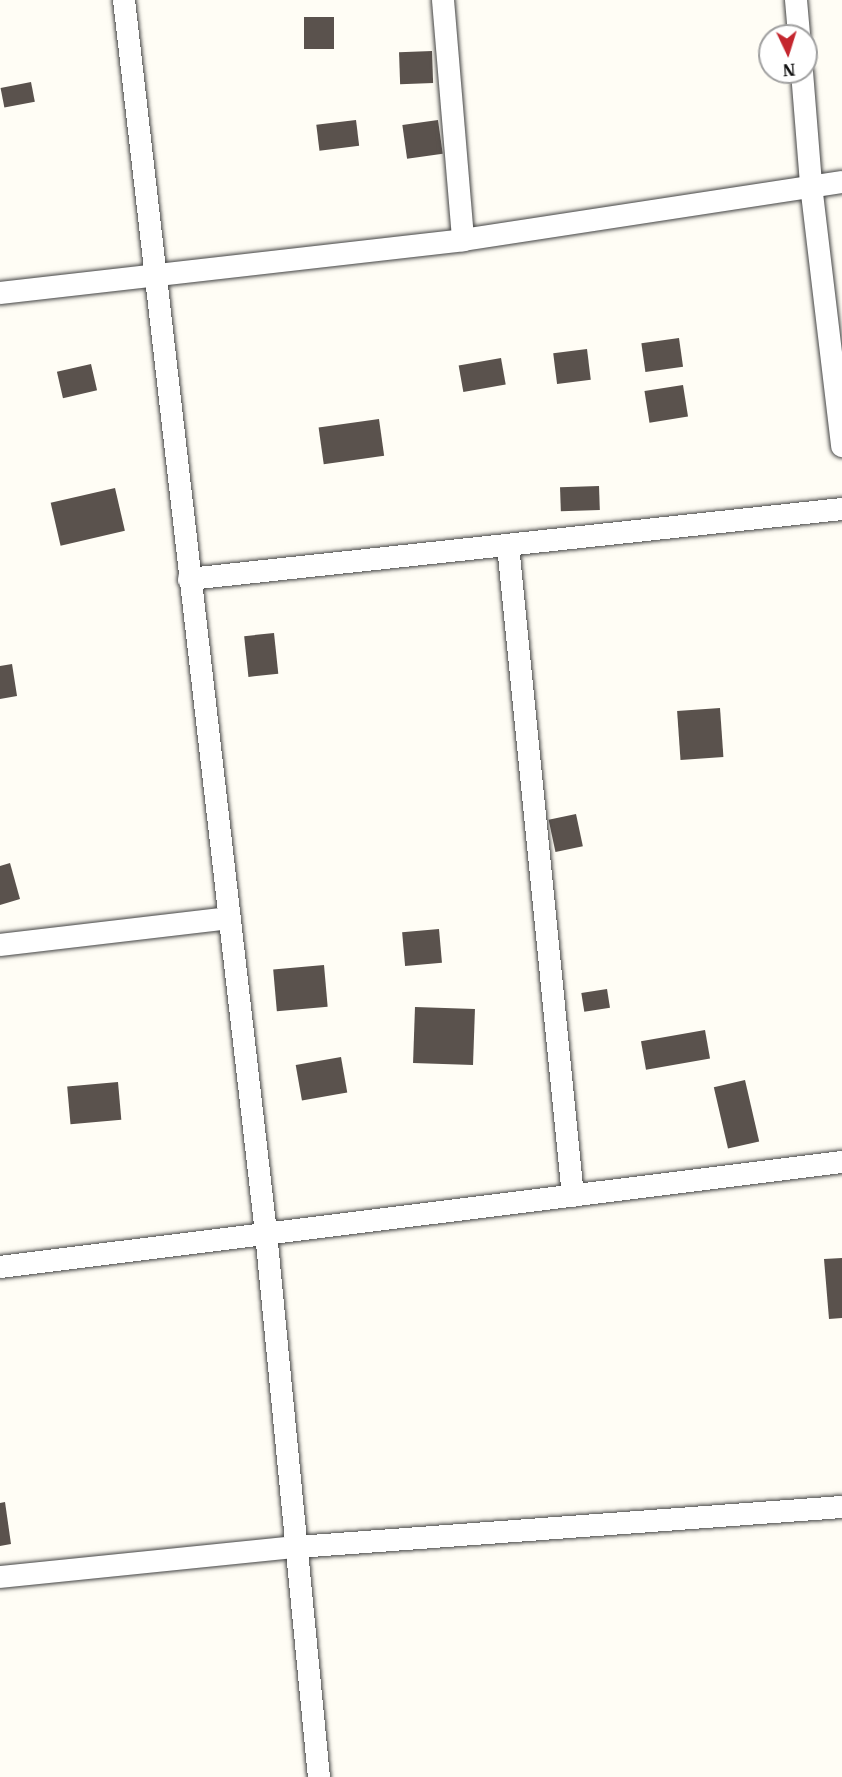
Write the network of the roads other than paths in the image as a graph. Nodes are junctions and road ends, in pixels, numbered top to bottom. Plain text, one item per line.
1 (124, 0) edge
2 (443, 0) edge
3 (796, 0) edge
4 (798, 24) edge
5 (803, 84) edge
6 (842, 182) edge
7 (811, 185) junction
8 (463, 240) junction
9 (154, 273) junction
10 (0, 293) edge
11 (842, 446) edge
12 (842, 509) edge
13 (508, 545) junction
14 (189, 579) junction
15 (229, 918) junction
16 (0, 945) edge
17 (842, 1162) edge
18 (573, 1196) junction
19 (266, 1233) junction
20 (0, 1267) edge
21 (842, 1507) edge
22 (297, 1547) junction
23 (0, 1576) edge
24 (319, 1777) edge

1 - 9 street
2 - 8 street
3 - 4 street
5 - 7 street
6 - 7 street
7 - 8 street
7 - 11 street
8 - 9 street
9 - 10 street
9 - 14 street
12 - 13 street
13 - 14 street
13 - 18 street
14 - 15 street
15 - 16 street
15 - 19 street
17 - 18 street
18 - 19 street
19 - 20 street
19 - 22 street
21 - 22 street
22 - 23 street
22 - 24 street

